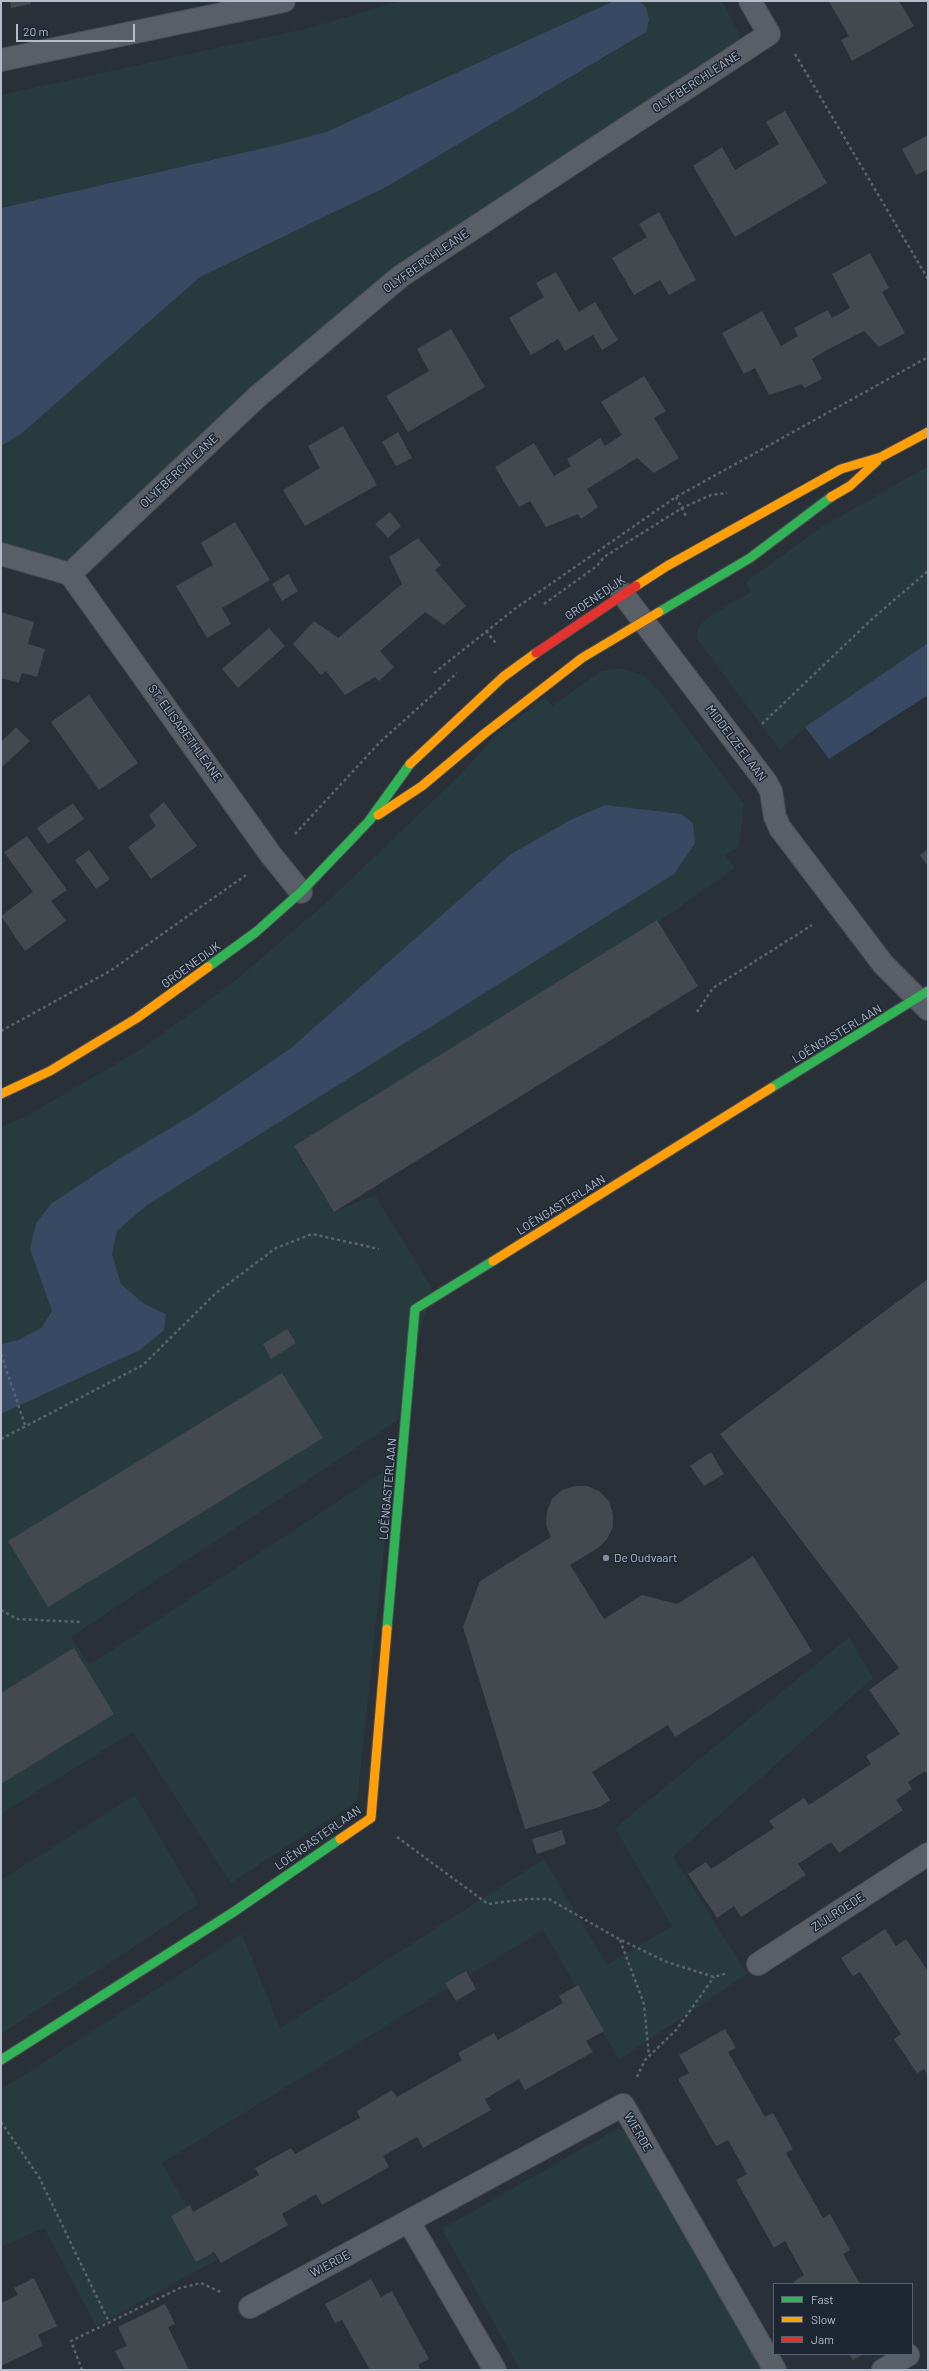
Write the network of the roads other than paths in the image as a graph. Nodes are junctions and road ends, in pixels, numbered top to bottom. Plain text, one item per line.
1 (284, 1) edge
2 (750, 1) edge
3 (1, 60) edge
4 (928, 432) edge
5 (881, 457) junction
6 (1, 554) edge
7 (70, 574) junction
8 (622, 593) junction
9 (643, 620) junction
10 (369, 821) junction
11 (301, 892) junction
12 (925, 1000) edge
13 (1, 1094) edge
14 (925, 1863) edge
15 (758, 1964) road end
16 (1, 2060) edge
17 (409, 2222) junction
18 (250, 2306) road end
19 (908, 2356) dead end
20 (495, 2370) edge
21 (776, 2370) edge
22 (883, 2370) edge

1 - 3 street
2 - 7 street, OLYFBERCHLEANE
4 - 5 main road, GROENEDIJK
5 - 8 main road, GROENEDIJK
5 - 9 main road, GROENEDIJK
6 - 7 street
7 - 11 street, ST. ELISABETHLEANE
8 - 9 street, MIDDELZEELAAN
8 - 10 main road, GROENEDIJK
9 - 10 main road, GROENEDIJK
9 - 12 street, MIDDELZEELAAN
10 - 11 main road, GROENEDIJK
11 - 13 main road, GROENEDIJK
12 - 16 main road, LOËNGASTERLAAN
14 - 15 street, ZIJLROEDE
17 - 18 street, WIERDE
17 - 20 street
17 - 21 street, WIERDE
19 - 22 street

